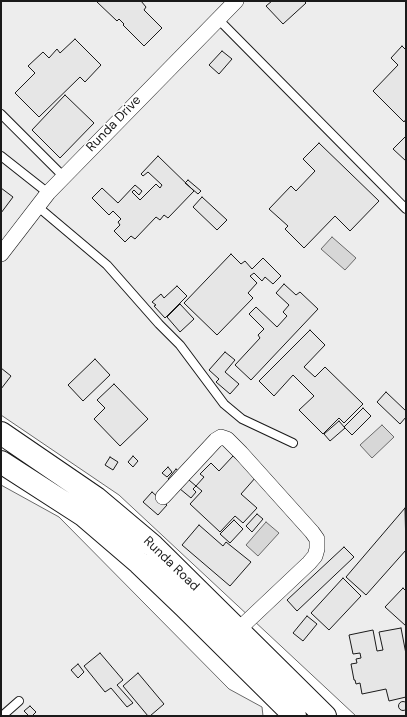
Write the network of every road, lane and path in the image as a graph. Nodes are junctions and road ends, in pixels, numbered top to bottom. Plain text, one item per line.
1 (236, 1) edge
2 (217, 18) junction
3 (1, 114) edge
4 (1, 156) edge
5 (63, 176) junction
6 (48, 193) junction
7 (36, 206) junction
8 (406, 209) edge
9 (2, 252) edge
10 (1, 433) edge
11 (293, 443) dead end
12 (1, 462) edge
13 (163, 497) dead end
14 (238, 630) junction
15 (20, 701) dead end
16 (2, 716) edge
17 (295, 716) edge
18 (325, 716) edge

1 - 2 street, Runda Drive
2 - 5 street, Runda Drive
2 - 8 lane
3 - 5 lane
4 - 6 lane
5 - 6 street, Runda Drive
6 - 7 street, Runda Drive
7 - 9 street, Runda Drive
7 - 11 lane
10 - 14 street, Runda Road
12 - 17 street, Runda Road
13 - 14 street
14 - 18 street, Runda Road
15 - 16 lane

